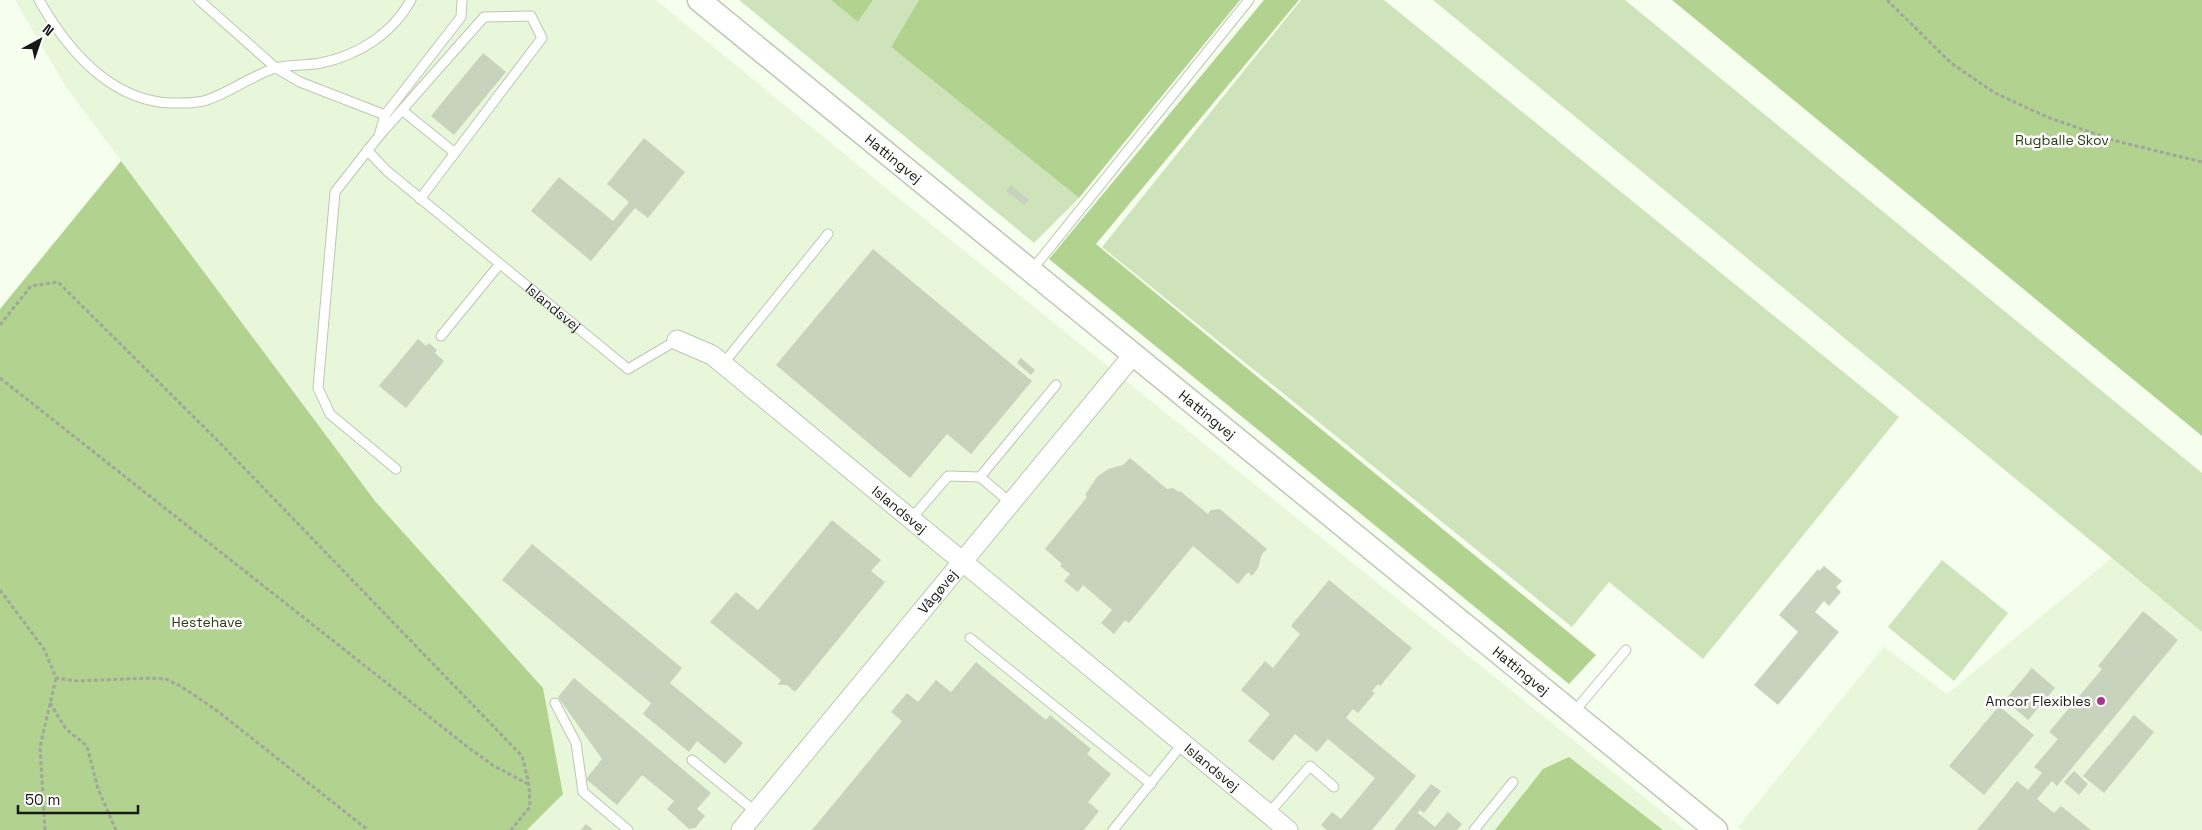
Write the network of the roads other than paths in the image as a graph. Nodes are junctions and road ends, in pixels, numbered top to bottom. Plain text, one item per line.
1 (39, 0) edge
2 (199, 0) edge
3 (411, 0) edge
4 (462, 0) edge
5 (699, 0) edge
6 (1249, 0) edge
7 (442, 41) junction
8 (454, 51) junction
9 (276, 68) junction
10 (403, 111) junction
11 (385, 115) junction
12 (379, 136) junction
13 (367, 150) junction
14 (455, 153) junction
15 (420, 199) junction
16 (828, 234) dead end
17 (499, 264) junction
18 (1031, 271) junction
19 (441, 336) dead end
20 (677, 340) joint
21 (1133, 355) junction
22 (723, 364) junction
23 (1056, 385) dead end
24 (396, 469) dead end
25 (980, 477) junction
26 (1011, 503) junction
27 (912, 519) junction
28 (963, 562) junction
29 (970, 638) dead end
30 (1626, 650) dead end
31 (555, 704) dead end
32 (1573, 713) junction
33 (1183, 743) junction
34 (692, 760) dead end
35 (1513, 782) dead end
36 (1151, 784) junction
37 (1334, 786) dead end
38 (756, 812) junction
39 (1268, 814) junction
40 (628, 830) edge
41 (741, 830) edge
42 (1113, 830) edge
43 (1288, 830) edge
44 (1474, 830) edge
45 (1716, 830) edge

1 - 9 lane
2 - 9 lane
3 - 9 lane
4 - 7 lane
5 - 18 street, Hattingvej
6 - 18 lane
7 - 8 lane
7 - 11 lane
8 - 10 lane
8 - 14 lane
9 - 11 lane
10 - 12 lane
10 - 14 lane
11 - 12 lane
12 - 13 lane
13 - 15 lane, Islandsvej
13 - 24 lane
14 - 15 lane
15 - 17 lane, Islandsvej
16 - 22 lane
17 - 19 lane
17 - 20 lane, Islandsvej
18 - 21 street, Hattingvej
20 - 22 street, Islandsvej
21 - 26 street, Vågøvej
21 - 32 street, Hattingvej
22 - 27 street, Islandsvej
23 - 25 lane
25 - 26 lane
25 - 27 lane
26 - 28 street, Vågøvej
27 - 28 street, Islandsvej
28 - 33 street, Islandsvej
28 - 38 street, Vågøvej
29 - 36 lane
30 - 32 lane
31 - 40 lane
32 - 45 street, Hattingvej
33 - 36 lane
33 - 39 street, Islandsvej
34 - 38 lane
35 - 44 lane
36 - 42 lane
37 - 39 lane
38 - 41 street, Vågøvej
39 - 43 street, Islandsvej

